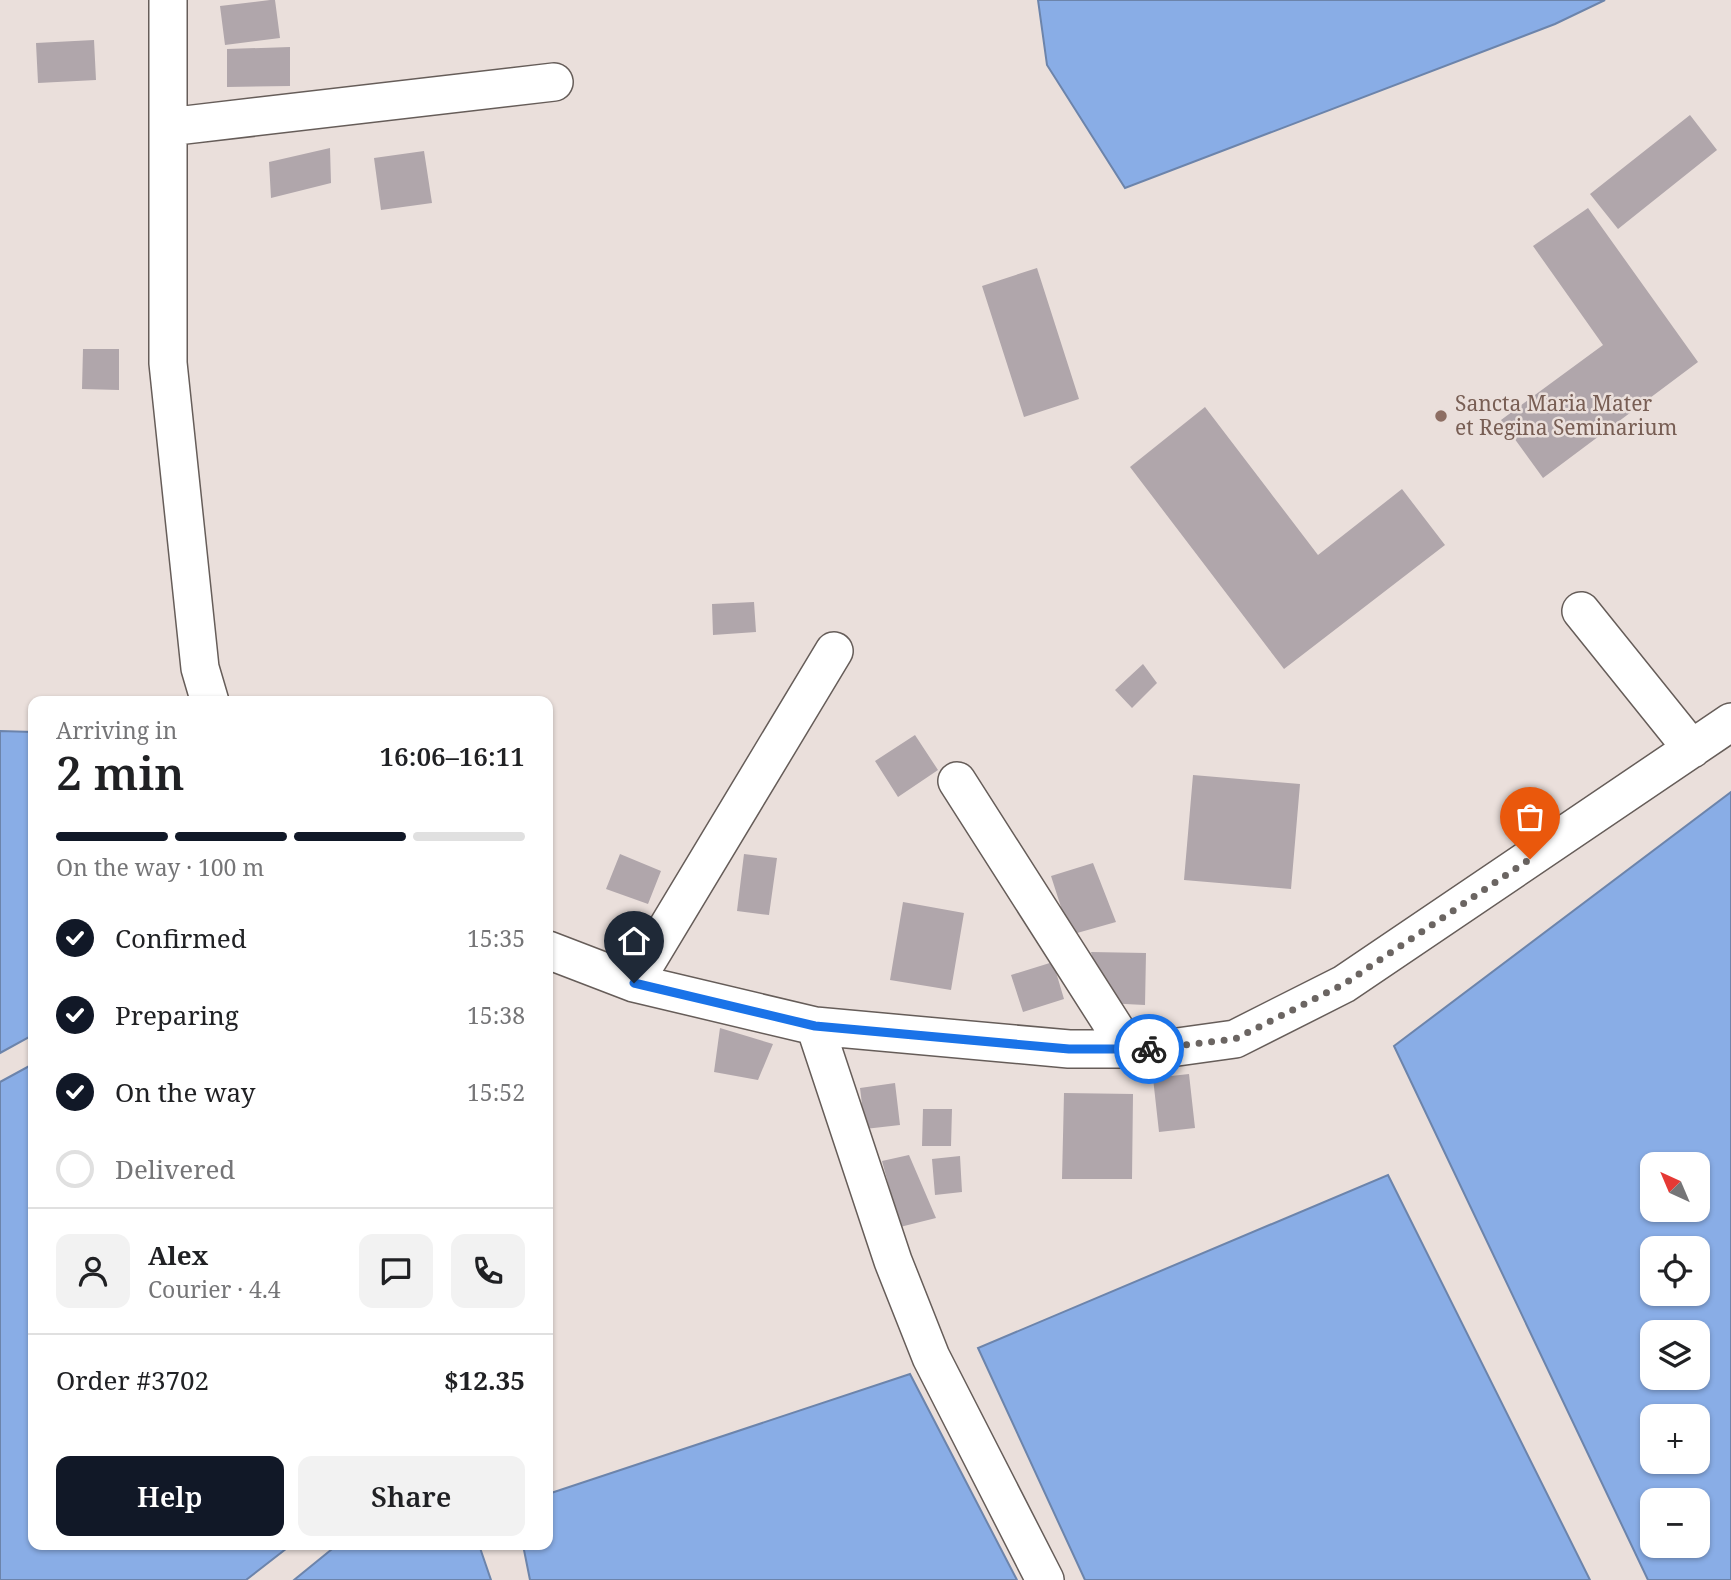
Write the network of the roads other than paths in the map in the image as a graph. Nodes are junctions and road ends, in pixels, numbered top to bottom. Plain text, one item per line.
1 (168, 0) edge
2 (554, 82) dead end
3 (168, 127) junction
4 (1581, 611) dead end
5 (834, 652) dead end
6 (208, 696) edge
7 (1731, 722) edge
8 (1692, 749) junction
9 (957, 781) dead end
10 (553, 952) edge
11 (634, 983) junction
12 (815, 1026) junction
13 (1128, 1049) junction
14 (1045, 1580) edge

1 - 3 street
2 - 3 street
3 - 6 street
4 - 8 street
5 - 11 street
7 - 8 street
8 - 13 street
9 - 13 street
10 - 11 street
11 - 12 street
12 - 13 street
12 - 14 street

